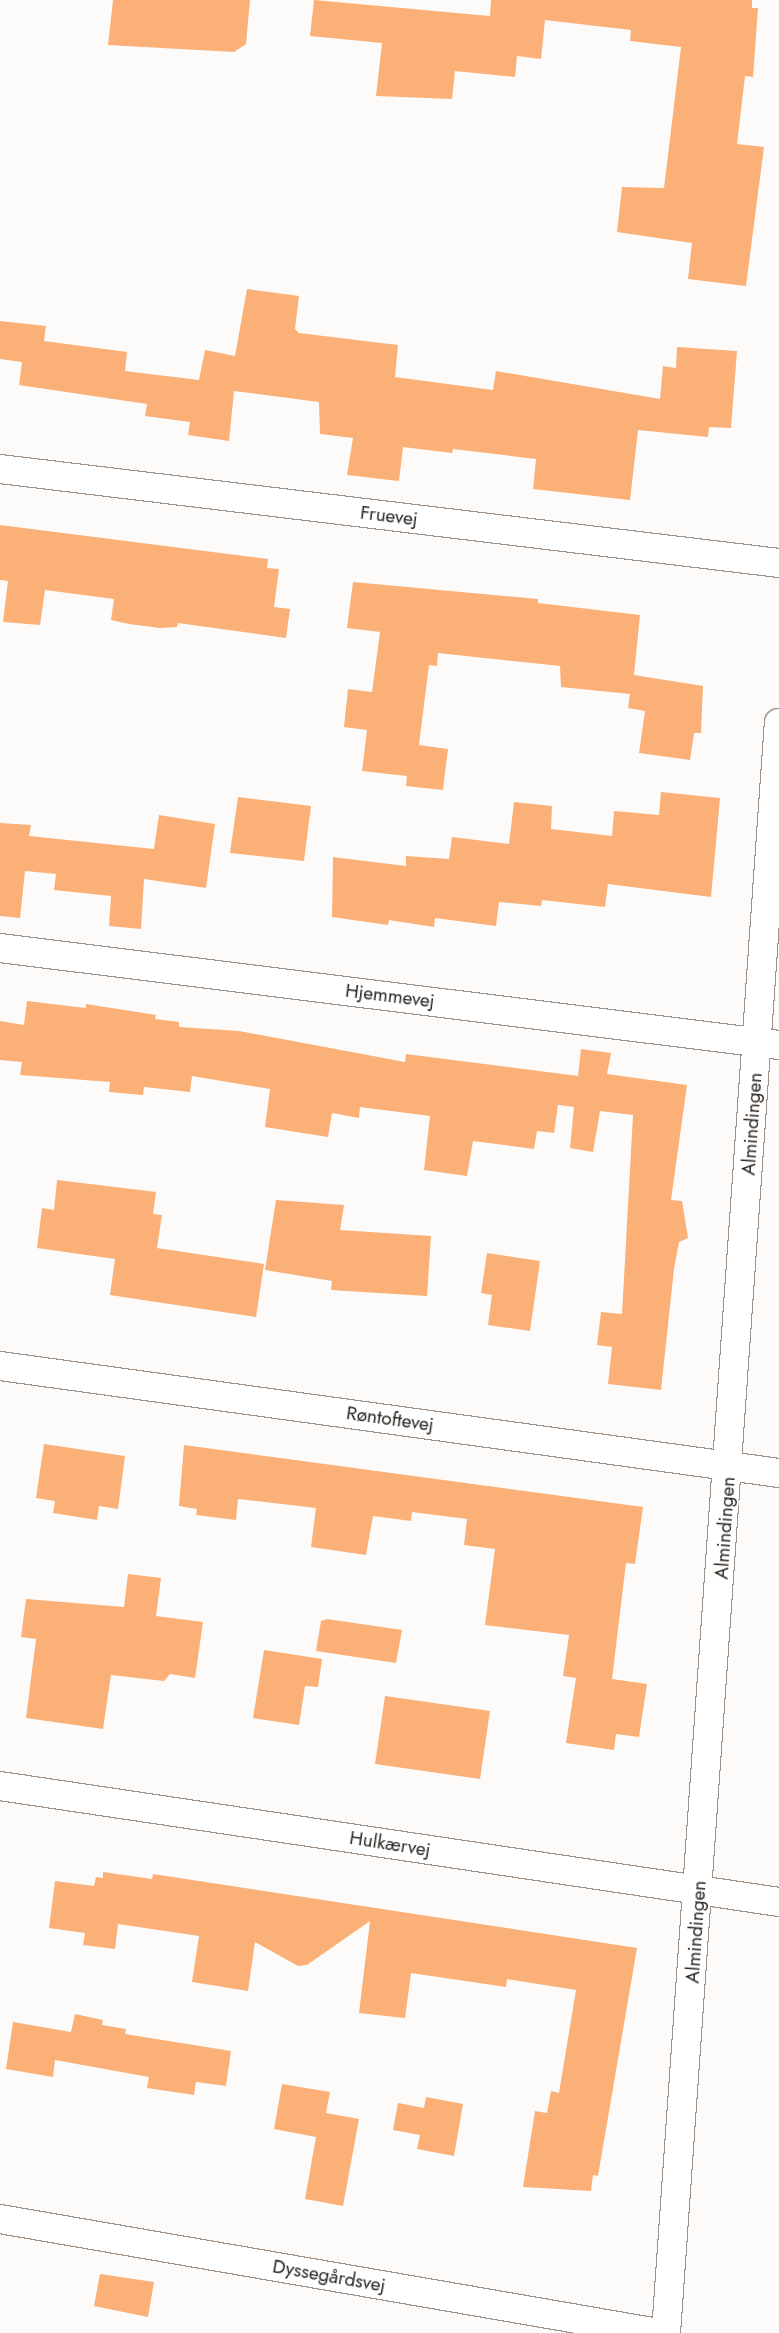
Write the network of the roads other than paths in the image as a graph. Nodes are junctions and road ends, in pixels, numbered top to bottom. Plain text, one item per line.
1 (0, 469) edge
2 (779, 562) edge
3 (779, 723) edge
4 (0, 948) edge
5 (768, 1043) edge
6 (0, 1366) edge
7 (729, 1466) junction
8 (779, 1472) edge
9 (0, 1786) edge
10 (699, 1890) junction
11 (779, 1902) edge
12 (0, 2219) edge
13 (658, 2333) edge
14 (666, 2333) edge

1 - 2 street, Fruevej
3 - 5 street, Almindingen
4 - 5 street, Hjemmevej
5 - 7 street, Almindingen
6 - 7 street, Røntoftevej
7 - 8 street, Røntoftevej
7 - 10 street, Almindingen
9 - 10 street, Hulkærvej
10 - 11 street, Hulkærvej
10 - 14 street, Almindingen
12 - 13 street, Dyssegårdsvej

